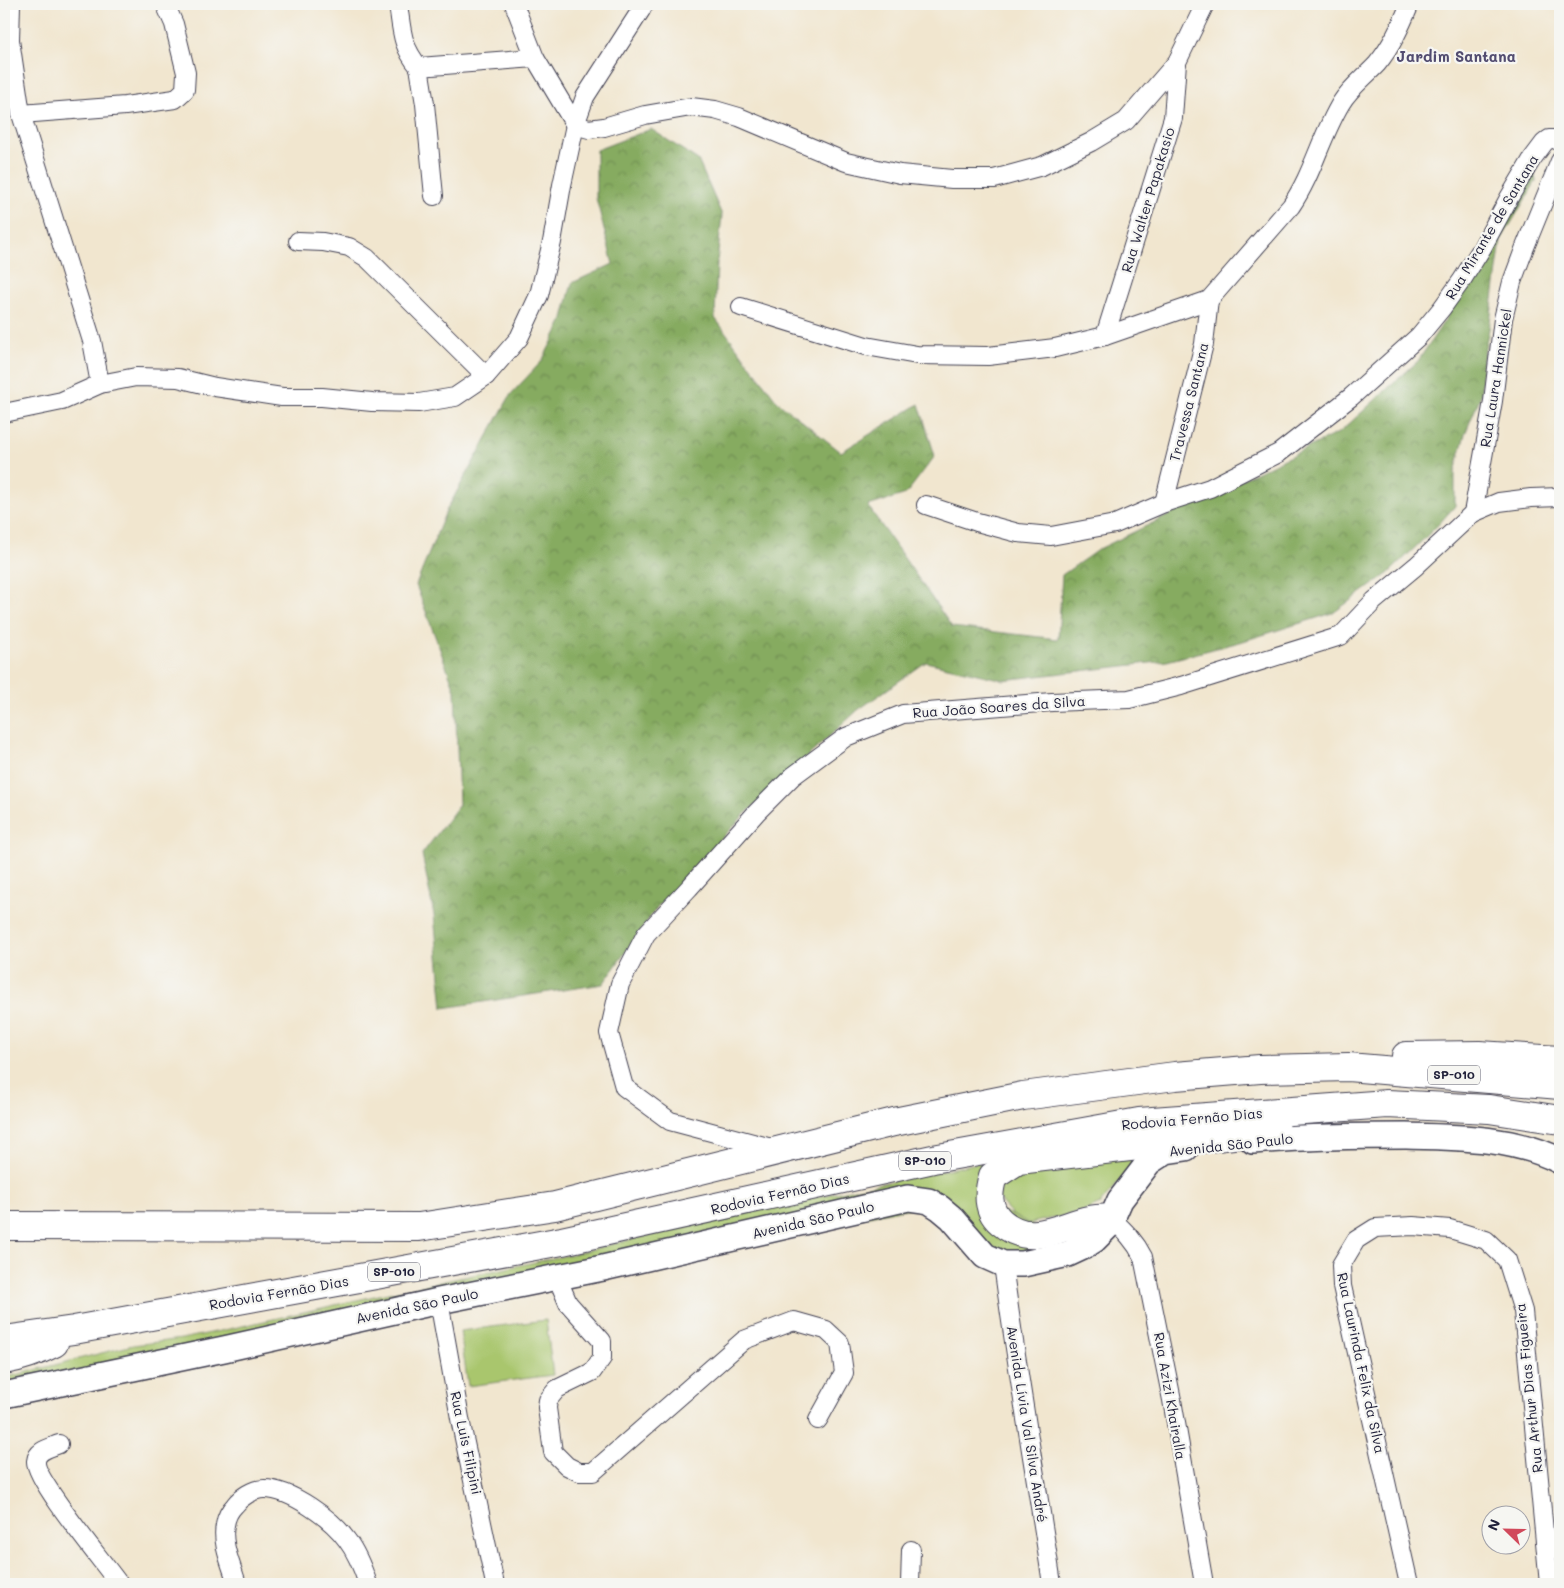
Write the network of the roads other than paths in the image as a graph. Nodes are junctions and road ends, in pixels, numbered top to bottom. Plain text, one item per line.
1 (11, 4) edge
2 (165, 4) edge
3 (398, 4) edge
4 (514, 4) edge
5 (644, 4) edge
6 (1205, 4) edge
7 (1410, 4) edge
8 (535, 58) junction
9 (1177, 62) junction
10 (419, 67) junction
11 (21, 114) junction
12 (575, 125) junction
13 (1560, 142) edge
14 (1560, 161) edge
15 (434, 196) dead end
16 (298, 241) dead end
17 (1209, 300) junction
18 (741, 307) dead end
19 (1105, 336) junction
20 (486, 376) junction
21 (100, 384) junction
22 (4, 413) edge
23 (1560, 497) edge
24 (1164, 503) junction
25 (926, 505) dead end
26 (1473, 513) junction
27 (1560, 1060) edge
28 (1348, 1067) junction
29 (1560, 1085) edge
30 (1387, 1104) junction
31 (1560, 1120) edge
32 (778, 1150) junction
33 (1560, 1161) edge
34 (1112, 1219) junction
35 (4, 1226) edge
36 (1450, 1229) joint
37 (1002, 1264) junction
38 (557, 1277) junction
39 (439, 1301) junction
40 (74, 1330) junction
41 (4, 1340) edge
42 (4, 1360) edge
43 (4, 1395) edge
44 (818, 1420) dead end
45 (59, 1444) dead end
46 (911, 1550) dead end
47 (119, 1584) edge
48 (237, 1584) edge
49 (368, 1584) edge
50 (495, 1584) edge
51 (910, 1584) edge
52 (1052, 1584) edge
53 (1204, 1584) edge
54 (1409, 1584) edge
55 (1549, 1584) edge

1 - 11 street
2 - 11 street
3 - 10 street
4 - 8 street
5 - 12 street
6 - 9 street
7 - 17 street
8 - 10 street
8 - 12 street
9 - 12 street
9 - 19 street, Rua Walter Papakasio
10 - 15 street
11 - 21 street
12 - 20 street
13 - 24 street, Rua Mirante de Santana
14 - 26 street, Rua Laura Hannickel
16 - 20 street
17 - 19 street
17 - 24 street, Travessa Santana
18 - 19 street
20 - 21 street
21 - 22 street
23 - 26 street, Rua João Soares da Silva
24 - 25 street, Rua Mirante de Santana
26 - 32 street, Rua João Soares da Silva
27 - 28 highway
28 - 29 highway, SP-010
28 - 32 highway, SP-010
30 - 31 highway, Rodovia Fernão Dias / SP-010
30 - 34 highway
30 - 40 highway, Rodovia Fernão Dias / SP-010
32 - 35 highway, SP-010
33 - 34 street, Avenida São Paulo
34 - 37 street, Avenida São Paulo
34 - 53 street, Rua Azizi Khairalla
36 - 54 street, Rua Laurinda Felix da Silva
36 - 55 street, Rua Arthur Dias Figueira
37 - 38 street, Avenida São Paulo
37 - 52 street, Avenida Lívia Val Silva André
38 - 39 street, Avenida São Paulo
38 - 44 street
39 - 43 street, Avenida São Paulo
39 - 50 street, Rua Luis Filipini
40 - 41 highway, Rodovia Fernão Dias / SP-010
40 - 42 highway
45 - 47 street
46 - 51 street
48 - 49 street

